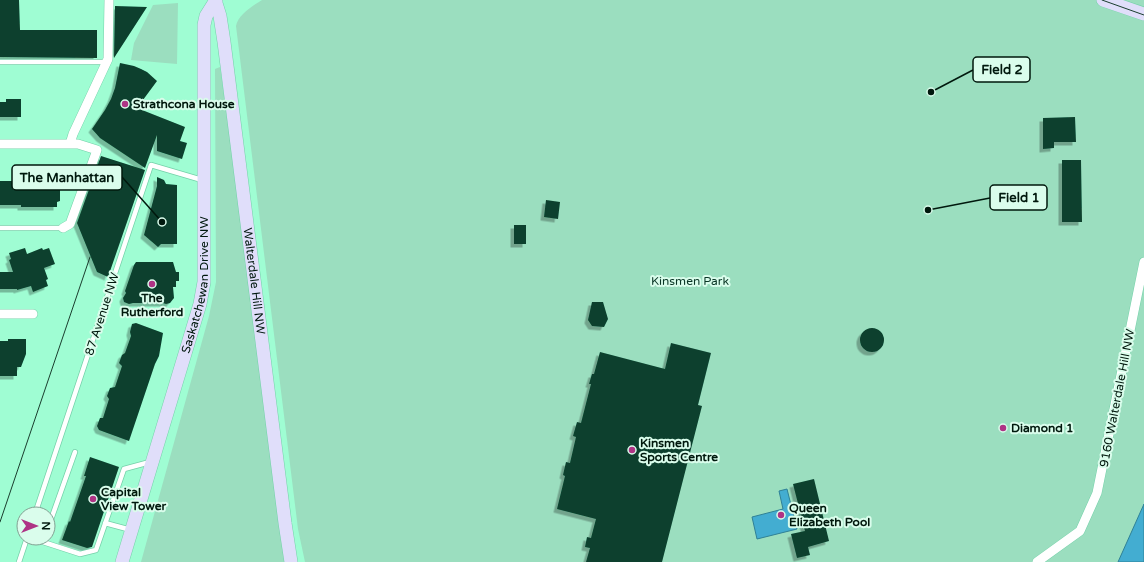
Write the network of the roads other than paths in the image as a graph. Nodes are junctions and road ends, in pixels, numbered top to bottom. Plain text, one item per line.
1 (109, 0) edge
2 (215, 0) edge
3 (1103, 0) edge
4 (1144, 14) edge
5 (0, 62) edge
6 (107, 62) junction
7 (0, 144) edge
8 (70, 144) junction
9 (204, 180) junction
10 (0, 228) edge
11 (63, 228) joint
12 (1144, 262) edge
13 (0, 314) edge
14 (33, 314) dead end
15 (75, 452) dead end
16 (152, 462) junction
17 (38, 506) edge
18 (56, 506) edge
19 (106, 523) junction
20 (132, 530) junction
21 (24, 546) edge
22 (55, 546) edge
23 (19, 562) edge
24 (122, 562) edge
25 (291, 562) edge
26 (1037, 562) edge

1 - 6 street
2 - 9 main road, Saskatchewan Drive NW
2 - 25 main road, Walterdale Hill NW
3 - 4 main road
5 - 6 lane
6 - 8 street
7 - 8 street
8 - 11 street
9 - 16 main road, Saskatchewan Drive NW
9 - 17 lane, 87 Avenue NW
10 - 11 lane
12 - 26 street, 9160 Walterdale Hill NW
13 - 14 street
15 - 18 lane
16 - 19 lane
16 - 20 main road, Saskatchewan Drive NW
19 - 20 lane
19 - 22 lane
20 - 24 main road, Saskatchewan Drive NW
21 - 23 lane

